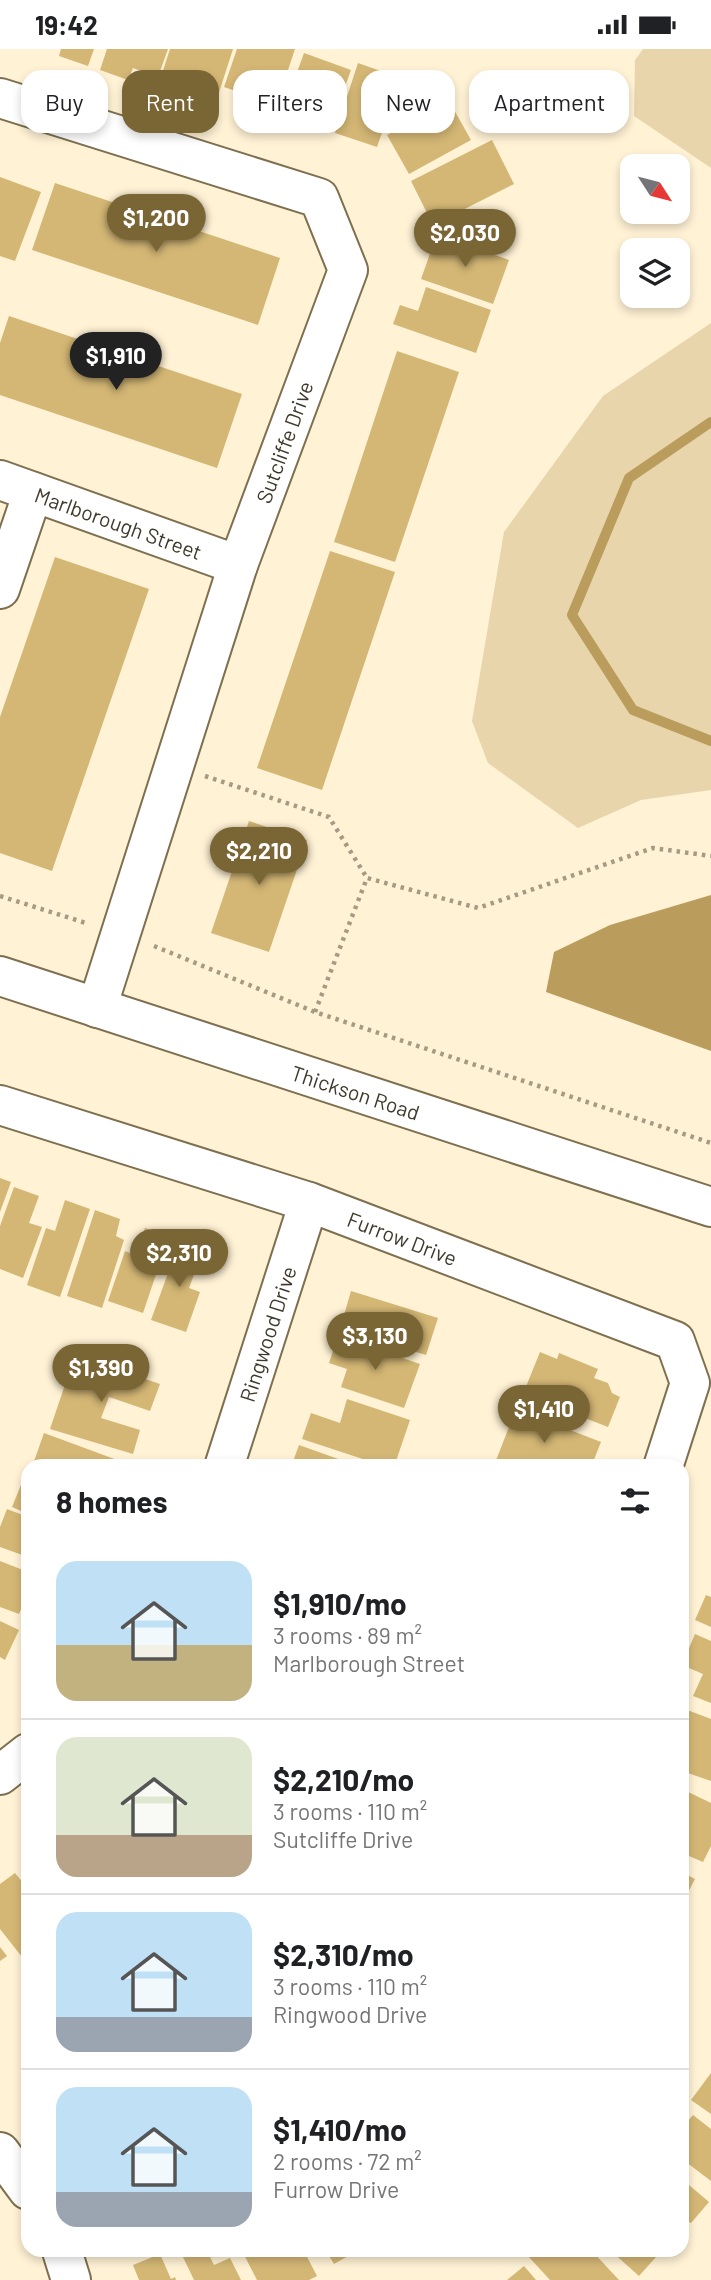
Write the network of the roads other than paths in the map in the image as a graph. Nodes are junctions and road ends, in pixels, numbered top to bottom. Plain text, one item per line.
1 (0, 98) edge
2 (17, 486) edge
3 (238, 565) junction
4 (0, 589) edge
5 (0, 976) edge
6 (97, 1008) junction
7 (0, 1105) edge
8 (309, 1202) junction
9 (711, 1207) edge
10 (227, 1459) edge
11 (666, 1459) edge
12 (21, 1759) edge
13 (0, 1776) edge
14 (0, 2152) edge
15 (21, 2180) edge
16 (64, 2257) edge
17 (71, 2280) edge

1 - 3 street, Sutcliffe Drive
2 - 3 street, Marlborough Street
2 - 4 street
3 - 6 street, Sutcliffe Drive
5 - 6 street, Thickson Road
6 - 9 street, Thickson Road
7 - 8 street, Furrow Drive
8 - 10 street, Ringwood Drive
8 - 11 street, Furrow Drive
12 - 13 street
14 - 15 street
16 - 17 street

